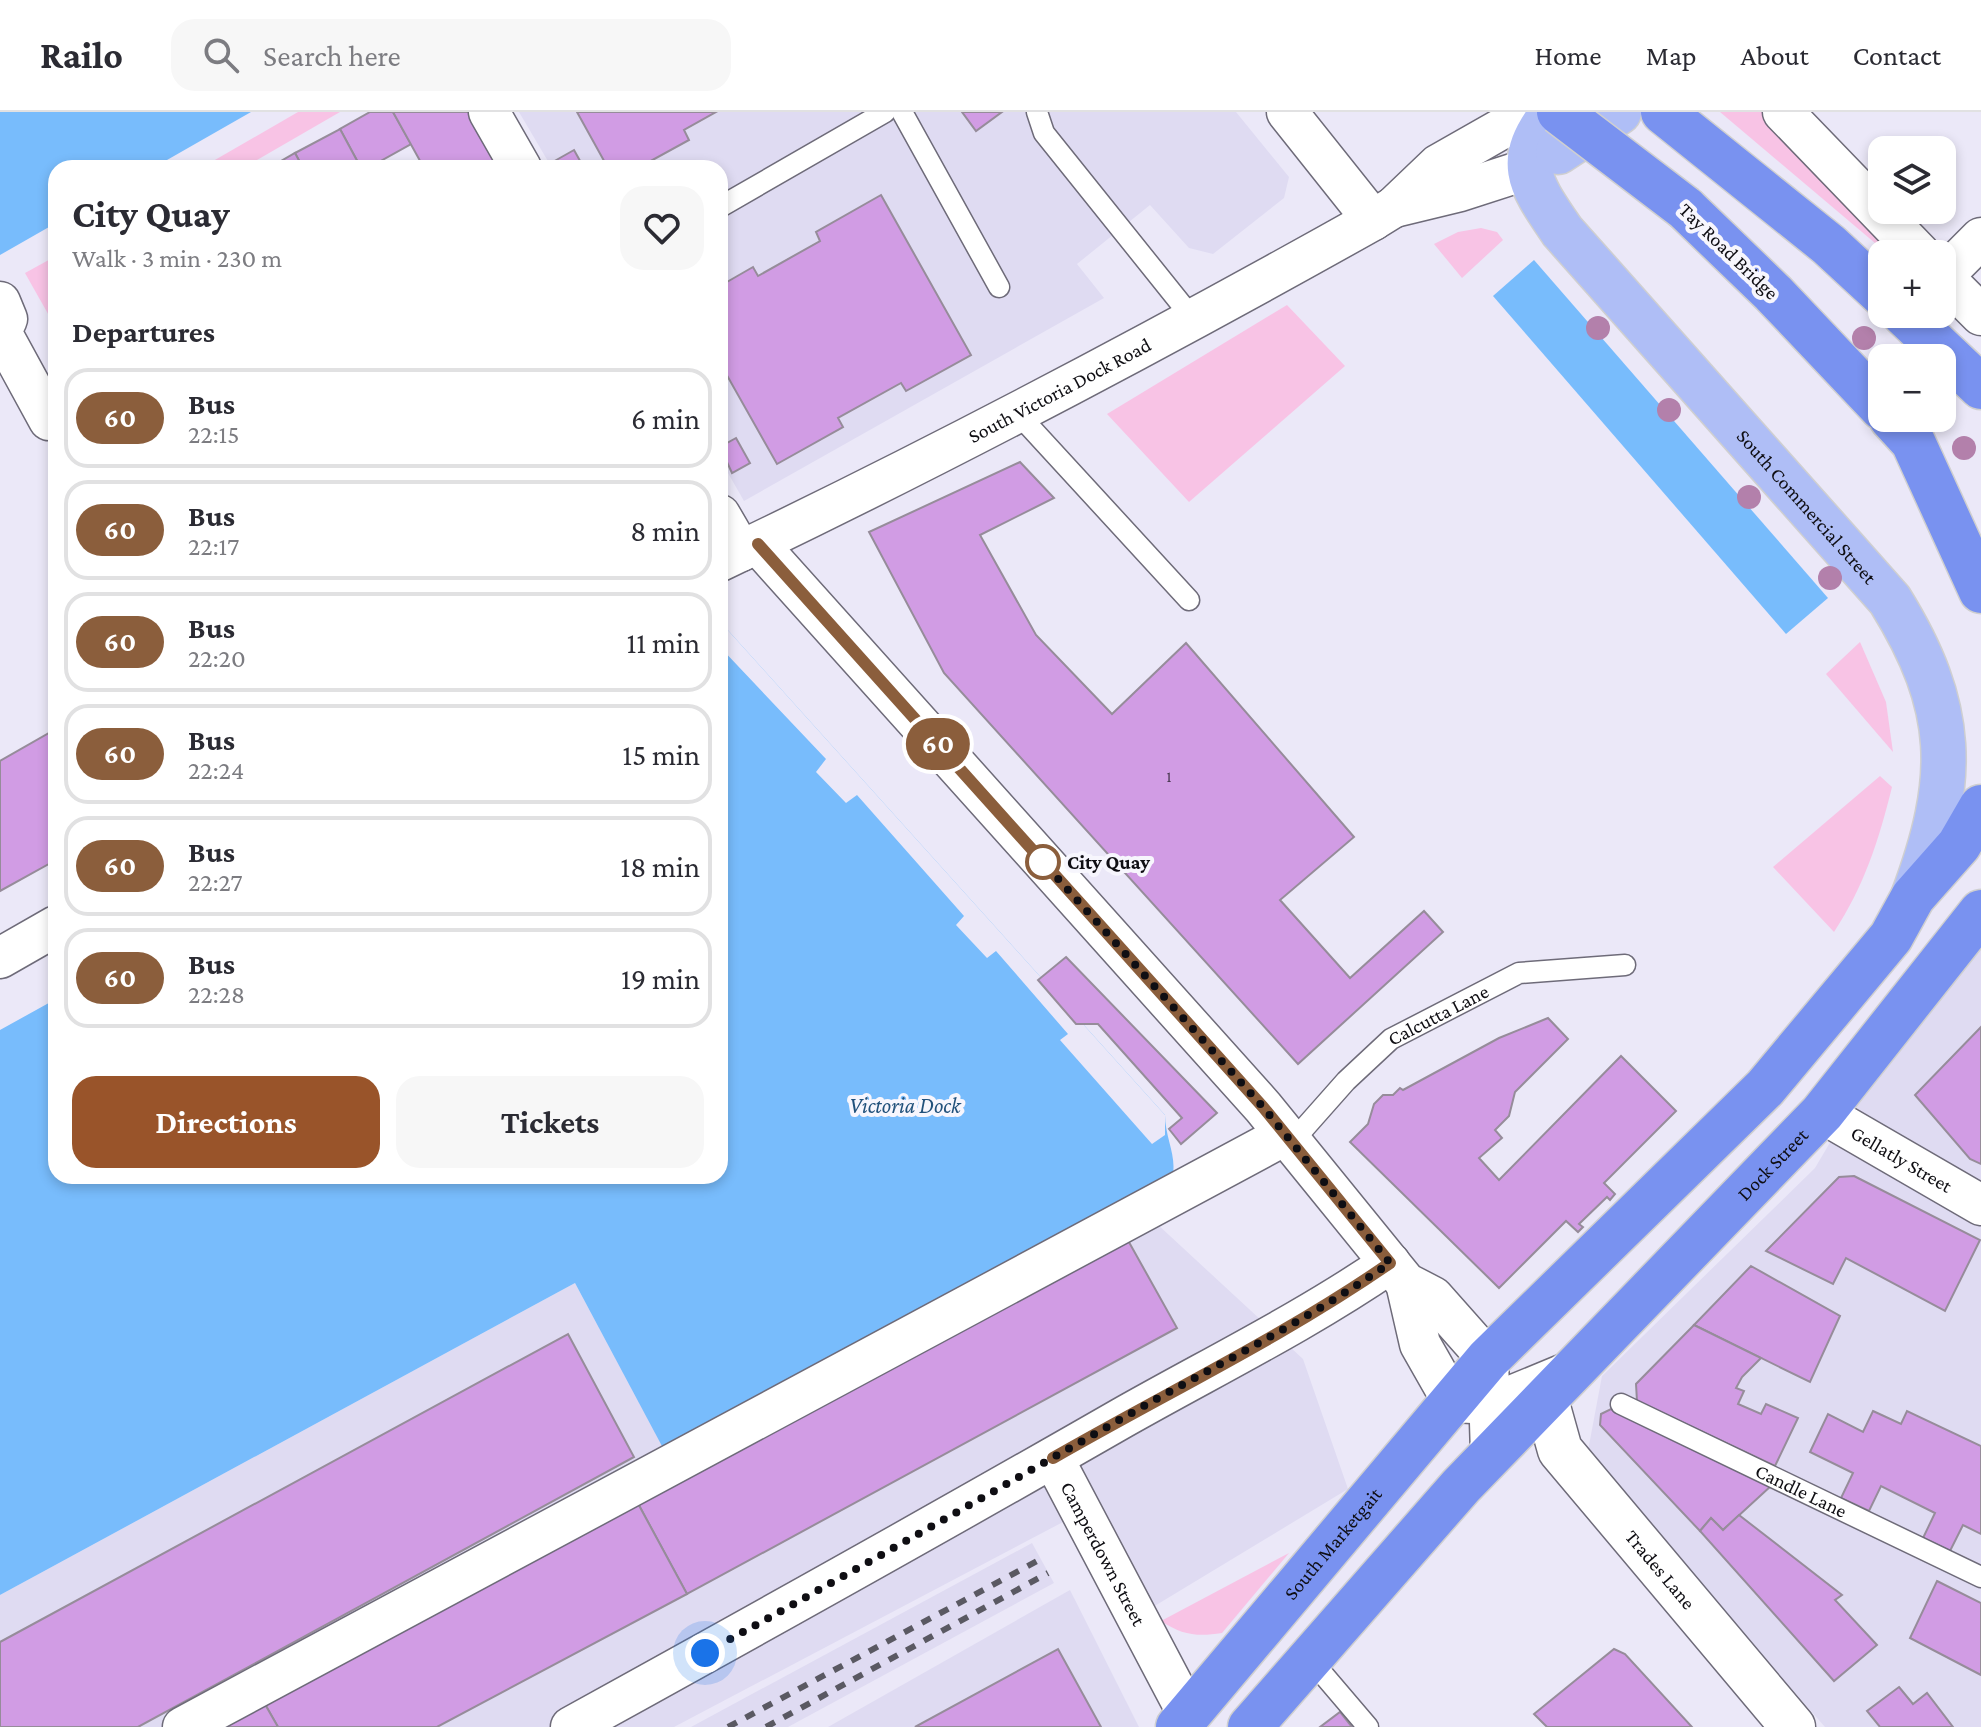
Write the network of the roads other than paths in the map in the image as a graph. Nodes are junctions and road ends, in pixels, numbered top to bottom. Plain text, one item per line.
1 (489, 112) edge
2 (885, 112) edge
3 (902, 112) edge
4 (1037, 112) edge
5 (1287, 112) edge
6 (1531, 112) edge
7 (1556, 112) edge
8 (1619, 112) edge
9 (1663, 112) edge
10 (1783, 112) edge
11 (510, 160) edge
12 (1528, 169) junction
13 (728, 202) edge
14 (1384, 213) junction
15 (1981, 238) edge
16 (1906, 240) edge
17 (1956, 262) edge
18 (1868, 281) edge
19 (999, 287) dead end
20 (1956, 290) edge
21 (0, 302) edge
22 (1981, 315) edge
23 (1194, 320) junction
24 (1919, 328) edge
25 (1981, 387) edge
26 (1868, 393) edge
27 (1019, 415) junction
28 (48, 418) edge
29 (1903, 432) edge
30 (1904, 432) edge
31 (728, 530) edge
32 (1981, 535) edge
33 (740, 552) edge
34 (1981, 591) edge
35 (1189, 600) dead end
36 (1981, 807) edge
37 (1913, 897) junction
38 (1981, 912) edge
39 (48, 931) edge
40 (0, 958) edge
41 (1625, 965) dead end
42 (1822, 1113) junction
43 (1289, 1138) junction
44 (1981, 1205) edge
45 (1398, 1273) junction
46 (1488, 1359) junction
47 (1559, 1386) junction
48 (1472, 1403) junction
49 (1621, 1404) dead end
50 (1491, 1454) junction
51 (1053, 1458) junction
52 (1981, 1577) edge
53 (1310, 1659) junction
54 (1183, 1721) edge
55 (183, 1727) edge
56 (571, 1727) edge
57 (1250, 1727) edge
58 (1368, 1727) edge
59 (1793, 1727) edge

1 - 11 street
2 - 13 lane
3 - 19 lane
4 - 23 lane
5 - 14 street
6 - 14 street, South Victoria Dock Road
7 - 12 main road
7 - 26 highway, Tay Road Bridge, bridge
8 - 12 main road
9 - 18 highway
10 - 16 street
12 - 14 street, South Victoria Dock Road
12 - 37 main road, South Commercial Street
14 - 23 street, South Victoria Dock Road
15 - 17 street
20 - 22 street
21 - 28 street
23 - 27 street, South Victoria Dock Road
24 - 25 highway
27 - 33 street, South Victoria Dock Road
27 - 35 lane
29 - 34 highway
30 - 32 highway
31 - 33 street
33 - 43 street
36 - 37 highway
37 - 46 highway
38 - 42 highway, Dock Street
39 - 40 street
41 - 43 lane, Calcutta Lane
42 - 44 street, Gellatly Street
42 - 47 highway, Dock Street
43 - 45 street
43 - 55 street
45 - 46 street
45 - 48 street
45 - 51 street
46 - 48 highway, South Marketgait
47 - 48 street
47 - 50 highway
47 - 59 street, Trades Lane
48 - 50 street
48 - 54 highway, South Marketgait
49 - 52 lane, Candle Lane
50 - 53 highway
51 - 54 street, Camperdown Street
51 - 56 street, Camperdown Street
53 - 57 highway
53 - 58 lane

